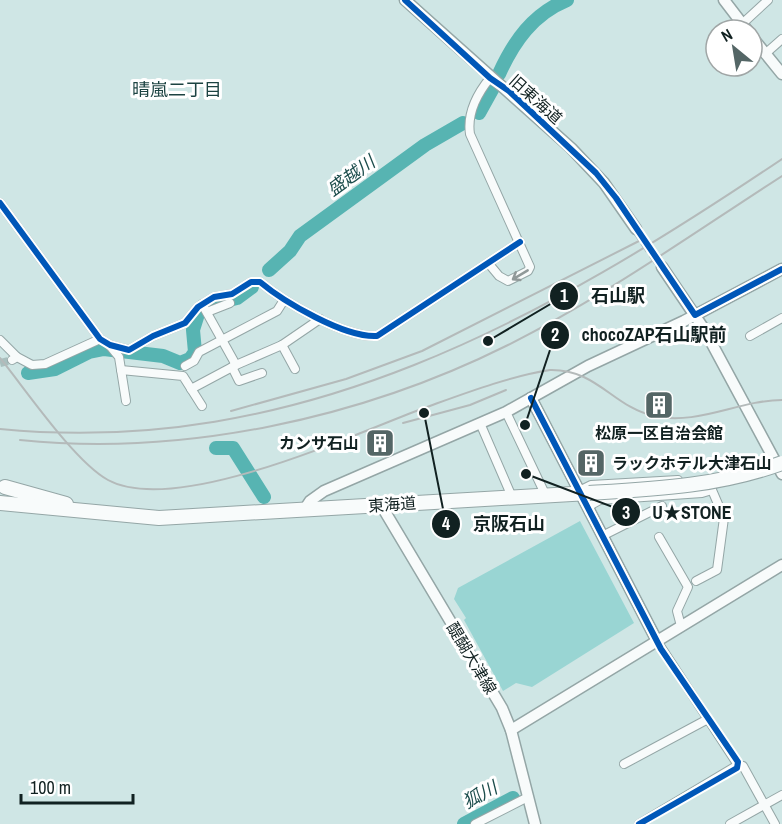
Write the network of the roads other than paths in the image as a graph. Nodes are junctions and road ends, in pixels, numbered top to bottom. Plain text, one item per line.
1 (405, 0) edge
2 (724, 0) edge
3 (768, 0) edge
4 (737, 18) edge
5 (752, 18) edge
6 (782, 39) edge
7 (765, 54) joint
8 (782, 74) edge
9 (490, 78) junction
10 (0, 203) edge
11 (636, 230) tunnel mouth
12 (520, 242) junction
13 (489, 264) junction
14 (662, 267) tunnel mouth
15 (782, 269) edge
16 (284, 300) junction
17 (230, 303) dead end
18 (204, 308) junction
19 (695, 315) junction
20 (782, 318) edge
21 (320, 319) junction
22 (750, 336) dead end
23 (100, 339) junction
24 (0, 340) edge
25 (223, 340) junction
26 (282, 345) junction
27 (110, 346) junction
28 (185, 366) dead end
29 (234, 366) junction
30 (296, 369) dead end
31 (122, 370) junction
32 (262, 373) dead end
33 (191, 389) junction
34 (531, 398) junction
35 (126, 400) dead end
36 (202, 406) dead end
37 (506, 412) junction
38 (480, 423) junction
39 (781, 466) edge
40 (3, 486) edge
41 (712, 487) junction
42 (590, 495) junction
43 (546, 496) junction
44 (512, 497) junction
45 (2, 503) edge
46 (381, 505) junction
47 (35, 506) junction
48 (662, 506) dead end
49 (304, 510) junction
50 (82, 511) junction
51 (589, 512) junction
52 (602, 536) junction
53 (659, 537) dead end
54 (782, 565) edge
55 (696, 581) dead end
56 (681, 626) junction
57 (657, 641) junction
58 (708, 719) junction
59 (511, 730) junction
60 (624, 764) dead end
61 (738, 765) junction
62 (782, 795) edge
63 (528, 797) junction
64 (765, 805) junction
65 (475, 824) edge
66 (535, 824) edge
67 (639, 824) edge
68 (730, 824) edge
69 (775, 824) edge

1 - 9 street, 旧東海道
2 - 4 street
3 - 5 street
6 - 7 street
7 - 8 street
9 - 11 street, 旧東海道
9 - 12 street
10 - 23 street
12 - 13 street
12 -> 13 street
13 - 21 street
14 - 19 street
15 - 19 street
16 - 18 street
16 - 21 street
16 - 25 street
17 - 18 street
18 - 25 street
18 - 27 street
19 - 34 street
19 - 39 street
20 - 22 street
21 - 26 street
23 - 24 street
23 - 27 street
25 - 28 street
25 - 29 street
26 - 29 street
26 - 30 street
27 - 31 street
29 - 32 street
29 - 33 street
31 - 33 street
31 - 35 street
33 - 36 street
34 - 37 street
34 - 42 street
37 - 38 street
37 - 43 street
38 - 44 street
38 - 49 street
39 - 41 street
39 - 42 highway, 東海道, bridge
40 - 45 highway
40 - 47 highway
40 - 50 highway
41 - 42 street
41 - 42 street
41 - 55 street
42 - 43 highway, 東海道
42 - 51 street
42 - 51 street
43 - 44 highway, 東海道
44 - 46 highway, 東海道
45 - 47 highway, 東海道
46 - 49 highway, 東海道
46 - 59 street, 醍醐大津線
47 - 50 highway, 東海道
48 - 52 street
49 - 50 highway, 東海道
51 - 52 street
52 - 57 street
53 - 56 street
54 - 56 street
56 - 57 street
57 - 58 street
57 - 59 street
58 - 60 street
58 - 61 street
59 - 63 street, 醍醐大津線
61 - 64 street
61 - 67 street
62 - 64 street
63 - 65 street
63 - 66 street, 醍醐大津線
64 - 68 street
64 - 69 street

